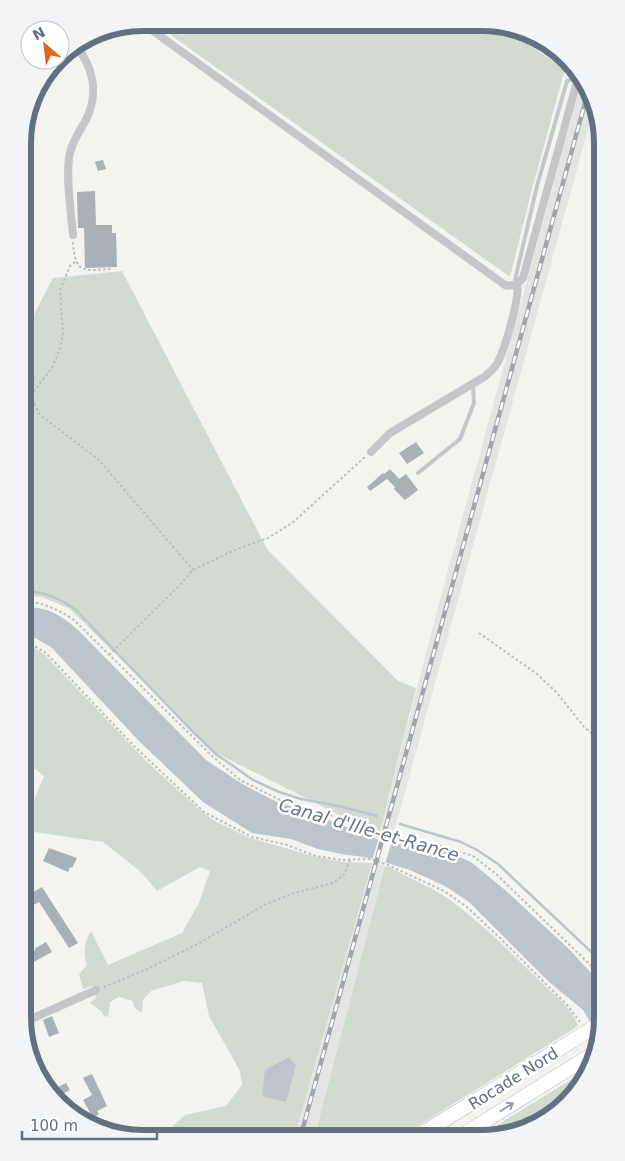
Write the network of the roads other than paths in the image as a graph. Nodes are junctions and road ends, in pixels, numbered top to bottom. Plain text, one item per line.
1 (153, 31) edge
2 (80, 51) edge
3 (576, 84) edge
4 (73, 235) road end
5 (517, 284) junction
6 (473, 383) junction
7 (371, 452) road end
8 (418, 473) dead end
9 (96, 990) road end
10 (31, 1019) edge
11 (594, 1027) edge
12 (586, 1058) edge
13 (429, 1130) edge
14 (471, 1130) edge

1 - 5 street
2 - 4 street
3 - 5 street
5 - 6 street
6 - 7 street
6 - 8 lane
9 - 10 street
11 - 13 highway, Rocade Nord, bridge
14 -> 12 highway, Rocade Nord

